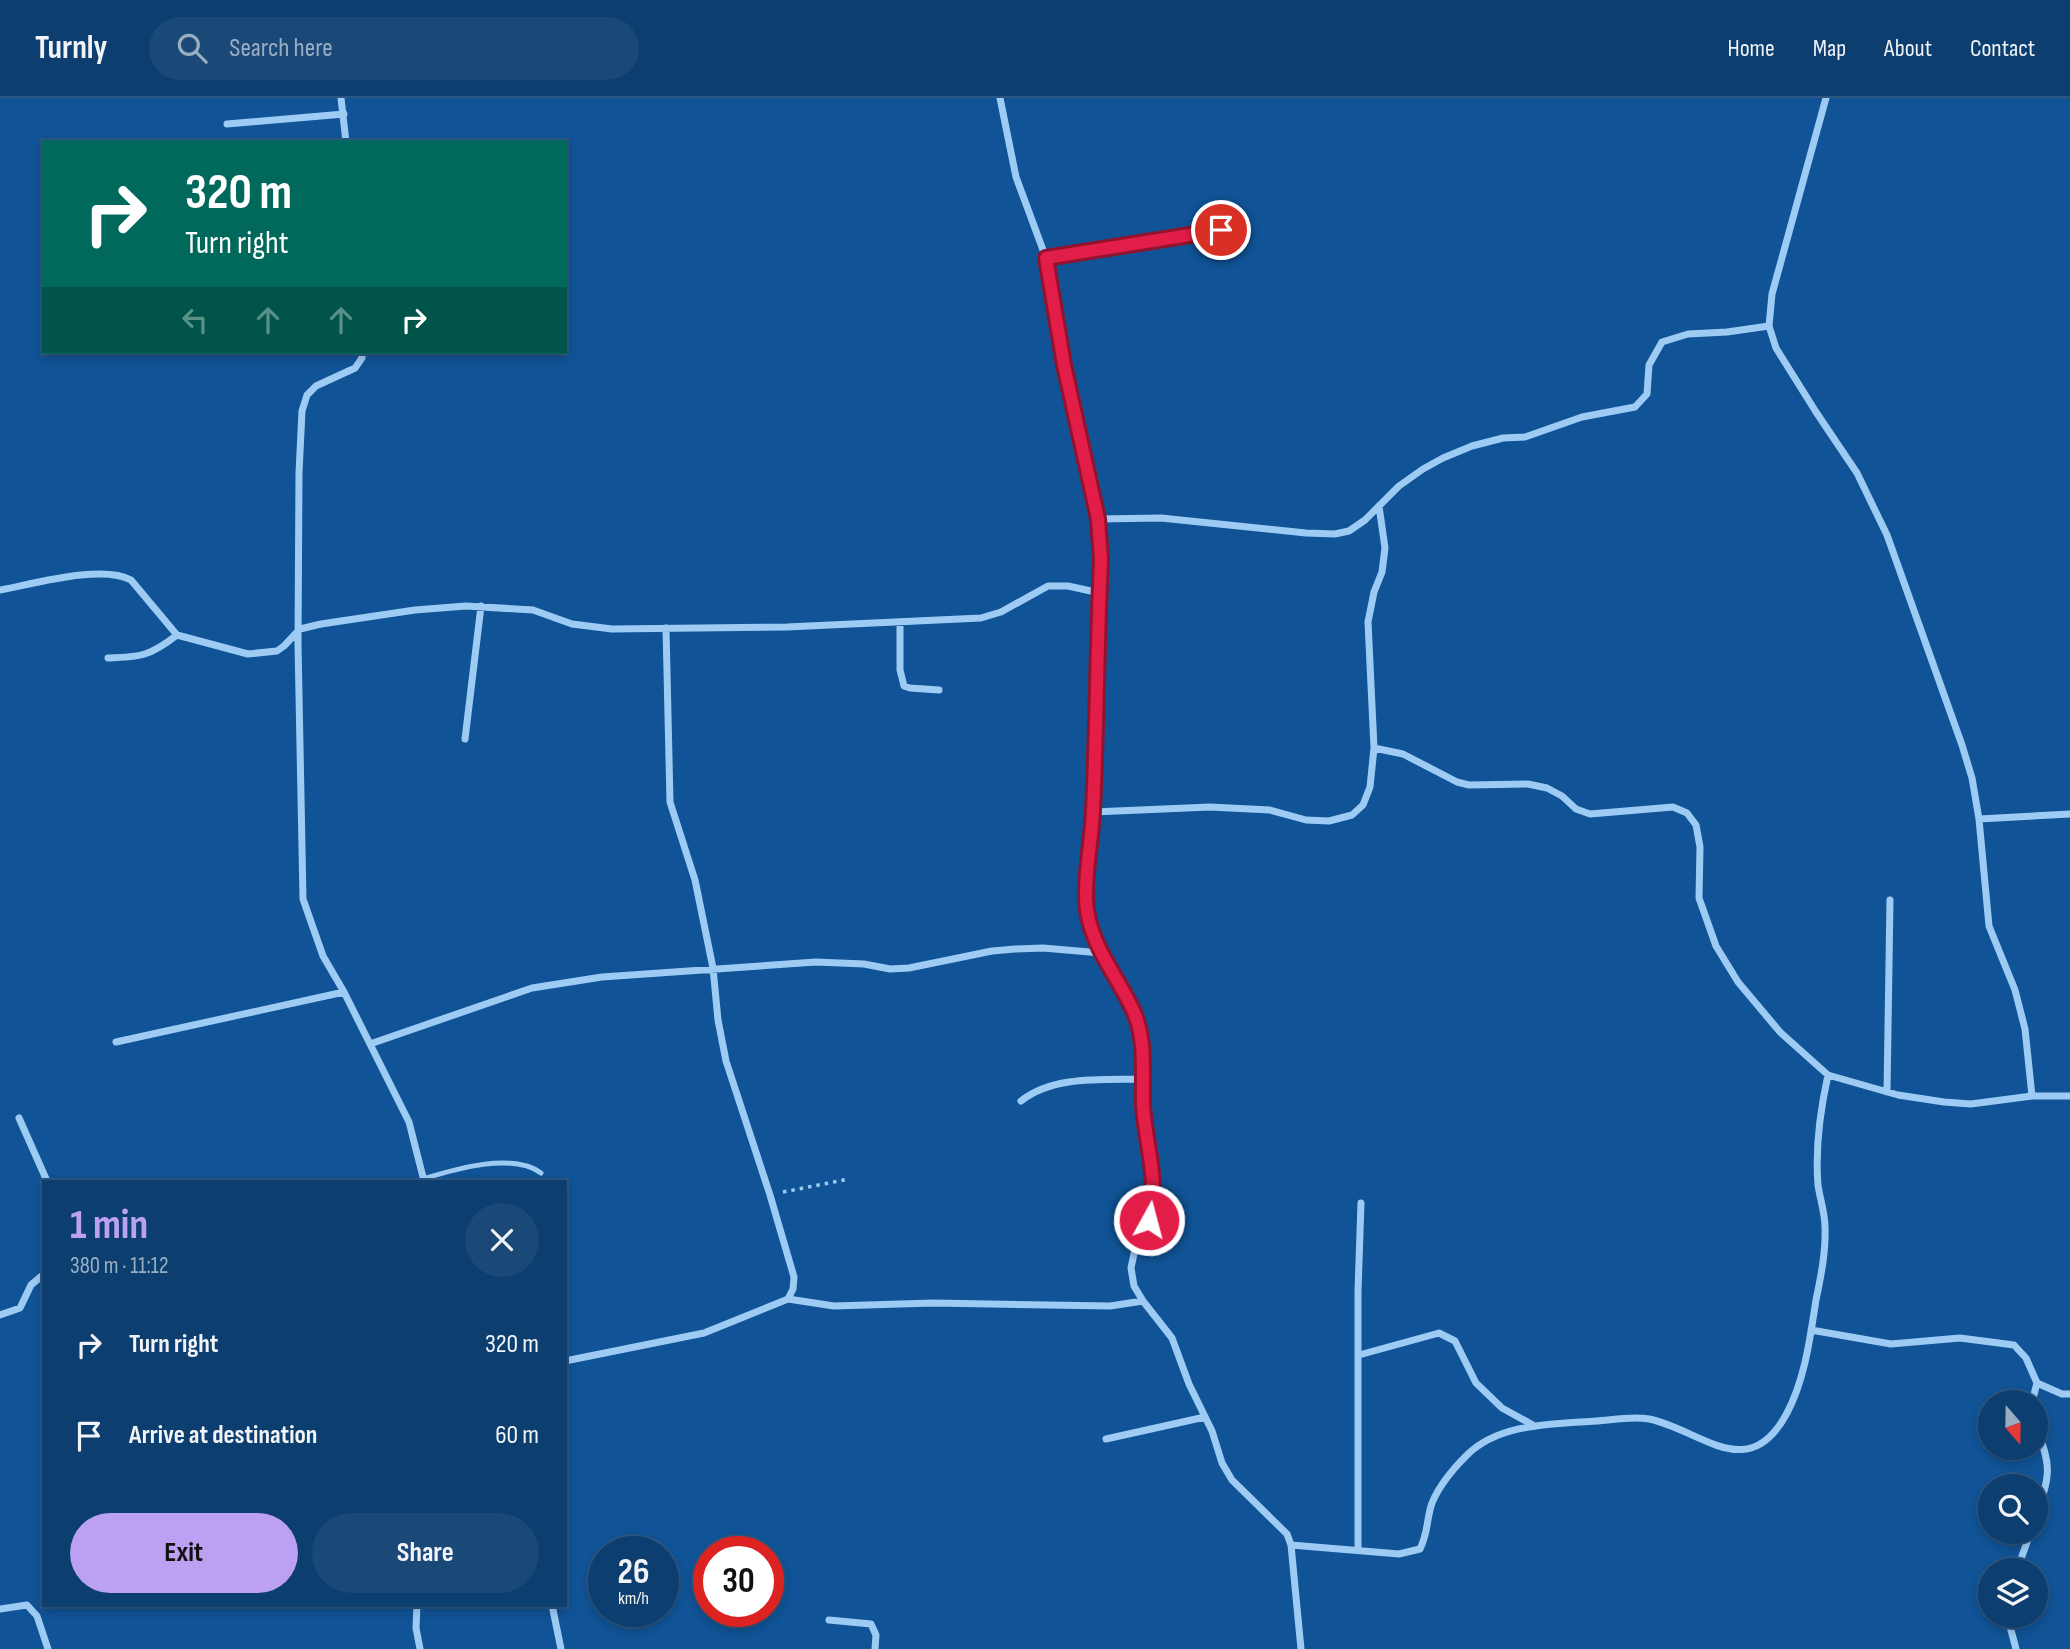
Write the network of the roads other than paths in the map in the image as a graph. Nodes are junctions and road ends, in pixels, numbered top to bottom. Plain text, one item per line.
1 (341, 98) edge
2 (1000, 98) edge
3 (1826, 98) edge
4 (344, 114) junction
5 (227, 124) dead end
6 (346, 140) edge
7 (1221, 230) dead end
8 (1046, 258) junction
9 (1769, 326) junction
10 (362, 354) edge
11 (1379, 506) junction
12 (1098, 519) junction
13 (0, 590) edge
14 (1100, 593) junction
15 (481, 606) junction
16 (900, 622) junction
17 (666, 628) junction
18 (300, 629) junction
19 (177, 635) junction
20 (108, 658) dead end
21 (939, 690) dead end
22 (466, 739) dead end
23 (1374, 748) junction
24 (1093, 812) junction
25 (2070, 814) edge
26 (1979, 819) junction
27 (1890, 900) dead end
28 (1101, 953) junction
29 (713, 968) junction
30 (344, 992) junction
31 (116, 1042) dead end
32 (370, 1044) junction
33 (1828, 1074) junction
34 (1143, 1079) junction
35 (1888, 1092) junction
36 (2032, 1096) junction
37 (2070, 1096) edge
38 (1021, 1101) dead end
39 (19, 1118) dead end
40 (541, 1172) dead end
41 (47, 1180) edge
42 (424, 1180) edge
43 (1361, 1203) dead end
44 (42, 1276) edge
45 (788, 1300) junction
46 (1143, 1301) junction
47 (0, 1315) edge
48 (1811, 1330) junction
49 (1359, 1355) junction
50 (567, 1361) edge
51 (2037, 1383) junction
52 (2035, 1390) edge
53 (2070, 1394) edge
54 (1205, 1417) junction
55 (1534, 1425) junction
56 (1106, 1439) dead end
57 (1291, 1545) junction
58 (1358, 1550) junction
59 (417, 1607) edge
60 (552, 1607) edge
61 (0, 1609) edge
62 (829, 1619) dead end
63 (2010, 1628) edge
64 (48, 1649) edge
65 (420, 1649) edge
66 (561, 1649) edge
67 (875, 1649) edge
68 (1301, 1649) edge
69 (2016, 1649) edge

1 - 4 street
2 - 8 street
3 - 9 street
4 - 5 street
4 - 6 street
7 - 8 street
8 - 12 street
9 - 11 street
9 - 26 street
10 - 18 street
11 - 12 street
11 - 23 street
12 - 14 street
13 - 19 street
14 - 16 street
14 - 24 street
15 - 17 street
15 - 18 street
15 - 22 street
16 - 17 street
16 - 21 street
17 - 29 street
18 - 19 street
18 - 30 street
19 - 20 street
23 - 24 street
23 - 33 street
24 - 28 street
25 - 26 street
26 - 36 street
27 - 35 street
28 - 29 street
28 - 34 street
29 - 32 street
29 - 45 street
30 - 31 street
30 - 32 street
32 - 42 street
33 - 35 street
33 - 48 street
34 - 38 street
34 - 46 street
35 - 36 street
36 - 37 street
39 - 41 street
40 - 42 lane
43 - 49 street
44 - 47 street
45 - 46 street
45 - 50 street
46 - 54 street
48 - 51 street
48 - 55 street
49 - 55 street
49 - 58 street
51 - 52 street
51 - 53 street
54 - 56 street
54 - 57 street
55 - 58 street
57 - 58 street
57 - 68 street
59 - 65 street
60 - 66 street
61 - 64 street
62 - 67 street
63 - 69 street

